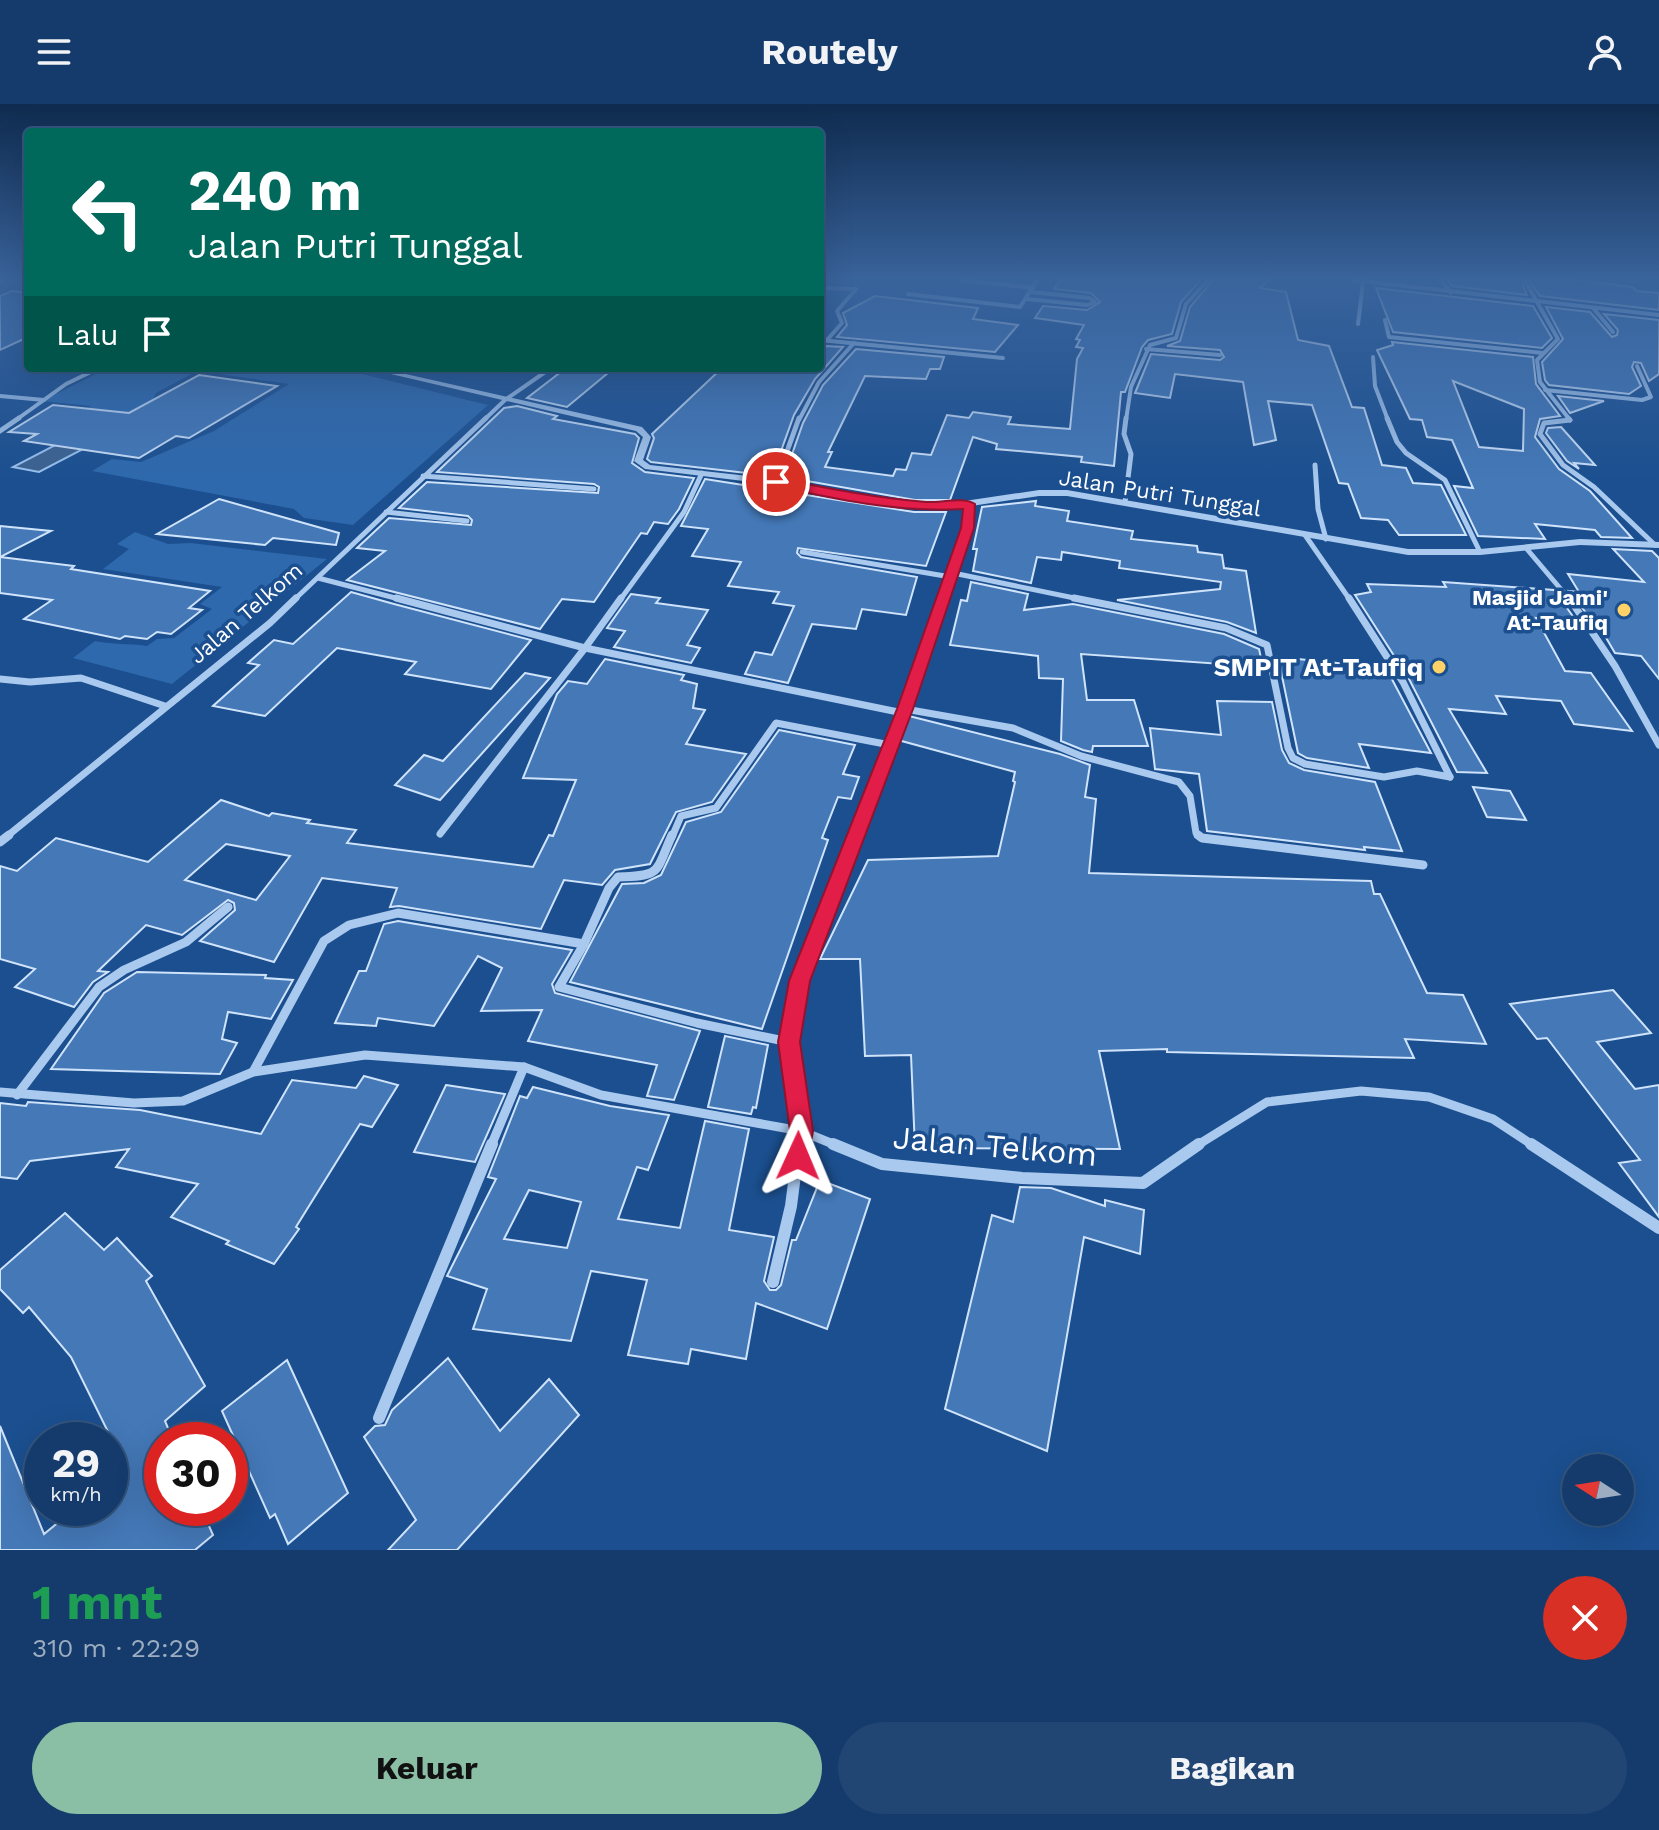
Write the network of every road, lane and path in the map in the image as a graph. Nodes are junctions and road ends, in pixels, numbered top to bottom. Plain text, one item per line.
1 (849, 347) edge
2 (899, 347) edge
3 (1150, 347) edge
4 (1490, 347) edge
5 (1551, 347) edge
6 (1146, 349) junction
7 (1543, 353) junction
8 (1220, 355) dead end
9 (1373, 357) dead end
10 (1003, 358) dead end
11 (1637, 366) dead end
12 (91, 372) edge
13 (389, 372) edge
14 (545, 372) edge
15 (1544, 390) junction
16 (0, 396) edge
17 (45, 400) junction
18 (505, 400) junction
19 (0, 431) edge
20 (1315, 465) dead end
21 (702, 473) junction
22 (423, 476) junction
23 (776, 482) junction
24 (594, 489) dead end
25 (1125, 502) junction
26 (969, 504) junction
27 (386, 512) junction
28 (467, 521) dead end
29 (1305, 535) junction
30 (1326, 539) junction
31 (1657, 545) edge
32 (1526, 548) junction
33 (802, 552) dead end
34 (1480, 552) junction
35 (952, 575) junction
36 (318, 578) junction
37 (585, 648) junction
38 (0, 679) edge
39 (165, 706) junction
40 (904, 711) junction
41 (890, 745) junction
42 (1659, 745) edge
43 (440, 834) dead end
44 (0, 842) edge
45 (1423, 865) dead end
46 (228, 907) dead end
47 (584, 944) junction
48 (789, 1042) junction
49 (524, 1067) junction
50 (253, 1072) junction
51 (0, 1092) edge
52 (17, 1095) junction
53 (801, 1131) junction
54 (1659, 1228) edge
55 (773, 1282) dead end
56 (379, 1418) dead end

1 - 23 street
2 - 10 street
3 - 6 street
4 - 7 street
5 - 7 street
6 - 8 street
6 - 25 street
7 - 15 street
9 - 34 street
11 - 15 street
12 - 17 street
13 - 18 street, Jalan Putri Tunggal
14 - 18 street, Jalan Telkom
15 - 31 street
16 - 17 street
17 - 19 street
18 - 21 street, Jalan Putri Tunggal
18 - 22 street, Jalan Telkom
20 - 30 street
21 - 23 street, Jalan Putri Tunggal
21 - 37 street
22 - 24 street
22 - 27 street, Jalan Telkom
23 - 26 street, Jalan Putri Tunggal
25 - 26 street, Jalan Putri Tunggal
25 - 29 street, Jalan Putri Tunggal
26 - 35 street
27 - 28 street
27 - 36 street, Jalan Telkom
29 - 30 street, Jalan Putri Tunggal
29 - 35 street
30 - 34 street, Jalan Putri Tunggal
31 - 32 street, Jalan Putri Tunggal
32 - 34 street, Jalan Putri Tunggal
32 - 42 street
33 - 35 street
35 - 40 street
36 - 37 street
36 - 39 street, Jalan Telkom
37 - 40 street
37 - 43 street
38 - 39 street
39 - 44 street, Jalan Telkom
40 - 41 street
40 - 45 street
41 - 47 street
41 - 48 street
46 - 52 street
47 - 48 street
47 - 50 street
48 - 53 street
49 - 50 street, Jalan Telkom
49 - 53 street, Jalan Telkom
49 - 56 street
50 - 52 street, Jalan Telkom
51 - 52 street, Jalan Telkom
53 - 54 street, Jalan Telkom
53 - 55 street

